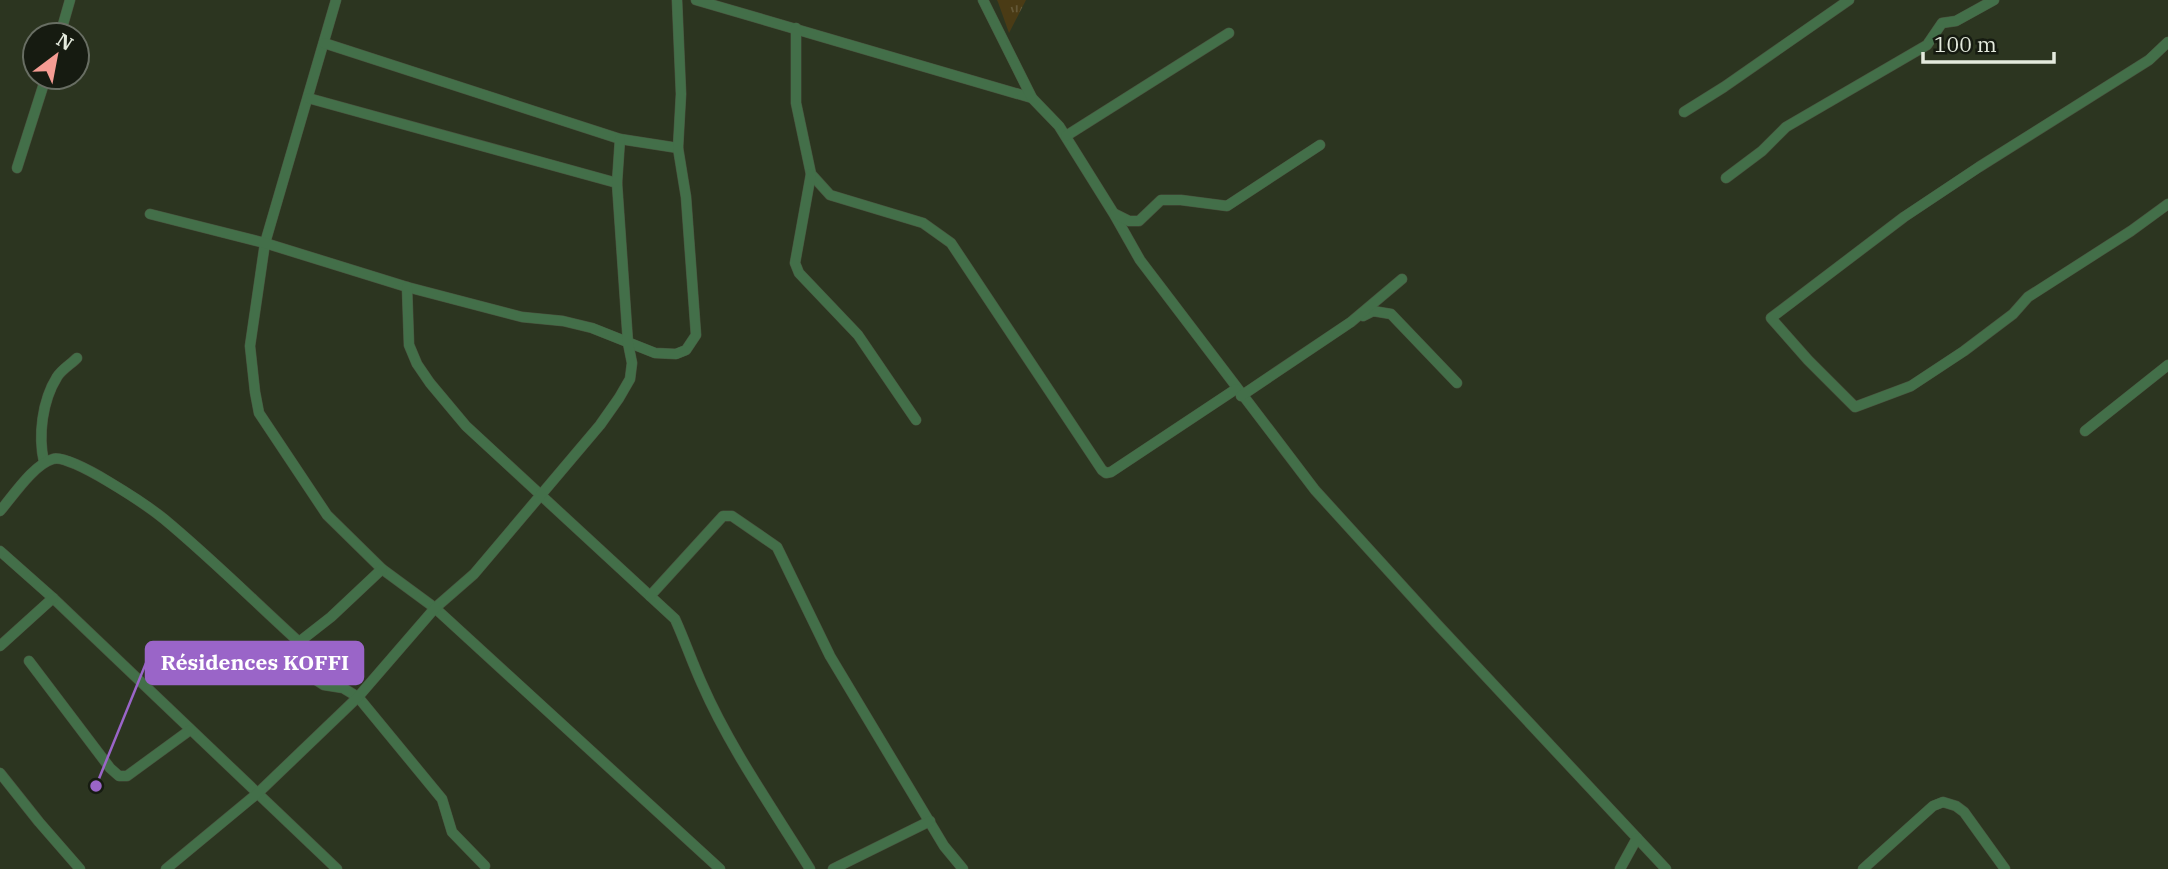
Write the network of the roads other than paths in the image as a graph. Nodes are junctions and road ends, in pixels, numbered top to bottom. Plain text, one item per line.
1 (70, 0) edge
2 (336, 0) edge
3 (677, 0) edge
4 (696, 0) edge
5 (983, 0) edge
6 (1849, 0) edge
7 (1994, 0) edge
8 (64, 21) edge
9 (796, 28) junction
10 (1229, 33) dead end
11 (2168, 42) edge
12 (324, 43) junction
13 (42, 91) edge
14 (308, 98) junction
15 (1032, 98) junction
16 (1684, 112) dead end
17 (1066, 136) junction
18 (620, 139) junction
19 (1320, 145) dead end
20 (678, 148) junction
21 (17, 168) dead end
22 (811, 174) junction
23 (1726, 178) dead end
24 (617, 183) junction
25 (2168, 204) edge
26 (150, 214) dead end
27 (1114, 214) junction
28 (265, 243) junction
29 (1402, 279) dead end
30 (407, 287) junction
31 (1350, 322) junction
32 (628, 343) junction
33 (77, 358) dead end
34 (2168, 365) edge
35 (1457, 383) dead end
36 (1239, 392) junction
37 (916, 421) dead end
38 (2085, 430) dead end
39 (44, 462) junction
40 (540, 493) junction
41 (0, 511) edge
42 (0, 551) edge
43 (382, 569) junction
44 (650, 596) junction
45 (53, 598) junction
46 (435, 608) junction
47 (299, 642) junction
48 (0, 646) edge
49 (29, 661) dead end
50 (358, 697) junction
51 (190, 730) junction
52 (0, 773) edge
53 (259, 792) junction
54 (930, 821) junction
55 (1637, 838) junction
56 (485, 866) dead end
57 (333, 868) edge
58 (80, 869) edge
59 (166, 869) edge
60 (720, 869) edge
61 (810, 869) edge
62 (833, 869) edge
63 (963, 869) edge
64 (1620, 869) edge
65 (1666, 869) edge
66 (1863, 869) edge
67 (2004, 869) edge

1 - 8 street
2 - 12 street
3 - 20 street
4 - 9 street
5 - 15 street
6 - 16 street
7 - 23 street
9 - 15 street
9 - 22 street
10 - 17 street
11 - 25 street
12 - 14 street
12 - 18 street
13 - 21 street
14 - 24 street
14 - 28 street
15 - 17 street
17 - 27 street
18 - 20 street
18 - 24 street
19 - 27 street
20 - 32 street
22 - 36 street
22 - 37 street
24 - 32 street
26 - 28 street
27 - 36 street
28 - 30 street
28 - 43 street
29 - 31 street
30 - 32 street
30 - 40 street
31 - 35 street
31 - 36 street
32 - 40 street
33 - 39 street
34 - 38 street
36 - 55 street
39 - 41 street
39 - 47 street
40 - 44 street
40 - 46 street
42 - 45 street
43 - 46 street
43 - 47 street
44 - 54 street
44 - 61 street
45 - 48 street
45 - 51 street
46 - 50 street
46 - 60 street
47 - 50 street
49 - 51 street
50 - 53 street
50 - 56 street
51 - 53 street
52 - 58 street
53 - 57 street
53 - 59 street
54 - 62 street
54 - 63 street
55 - 64 street
55 - 65 street
66 - 67 street

